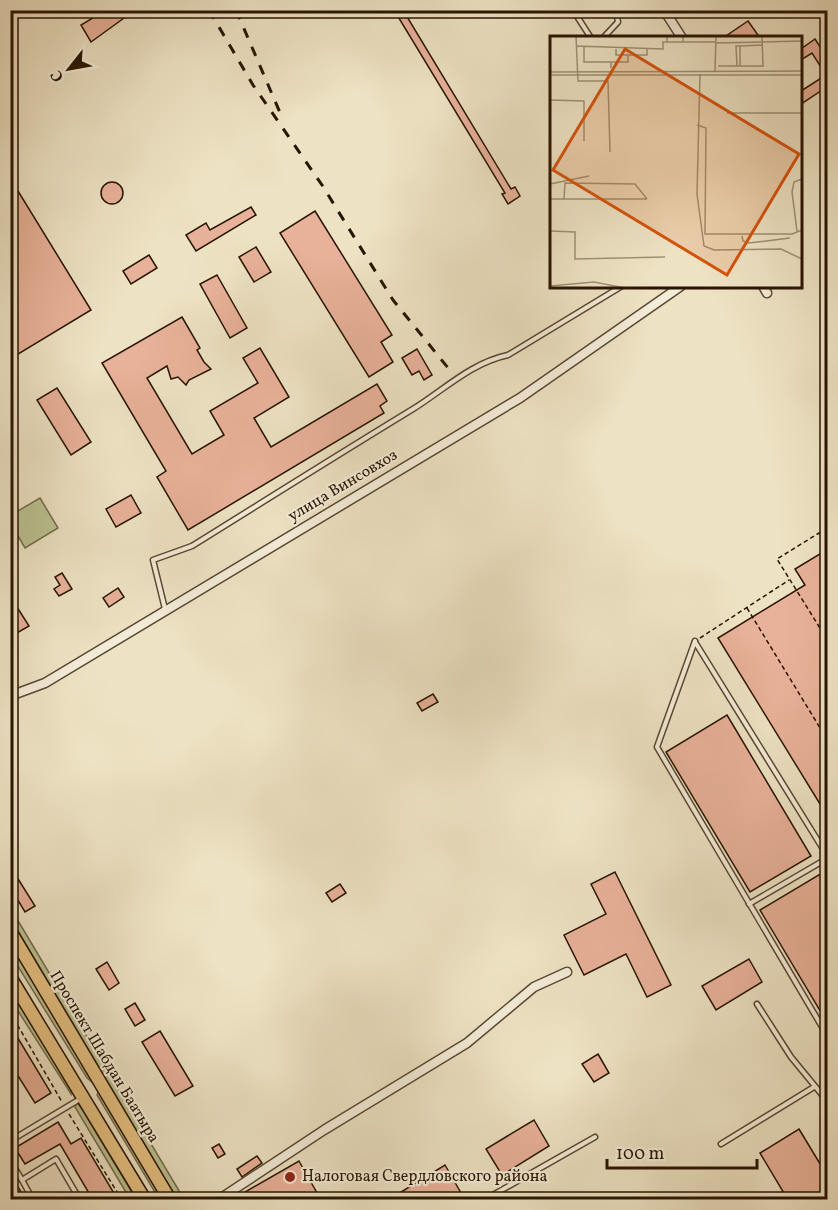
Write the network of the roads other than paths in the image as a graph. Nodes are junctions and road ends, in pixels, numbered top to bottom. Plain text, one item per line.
1 (573, 10) edge
2 (616, 10) edge
3 (664, 10) edge
4 (590, 36) edge
5 (605, 36) edge
6 (681, 36) edge
7 (619, 288) edge
8 (678, 288) edge
9 (165, 609) junction
10 (10, 696) edge
11 (828, 858) edge
12 (749, 904) junction
13 (10, 931) edge
14 (567, 972) dead end
15 (10, 977) edge
16 (757, 1004) dead end
17 (828, 1037) edge
18 (814, 1087) junction
19 (83, 1097) junction
20 (828, 1102) edge
21 (594, 1137) dead end
22 (10, 1140) edge
23 (720, 1144) dead end
24 (10, 1160) edge
25 (22, 1179) junction
26 (33, 1200) edge
27 (80, 1200) edge
28 (145, 1200) edge
29 (170, 1200) edge
30 (218, 1200) edge
31 (484, 1200) edge

1 - 4 lane
2 - 5 lane
3 - 6 street
7 - 9 lane
8 - 9 street, улица Винсовхоз
9 - 10 street, улица Винсовхоз
11 - 12 lane
11 - 12 lane
12 - 17 lane
13 - 29 main road, Проспект Шабдан Баатыра
14 - 30 street
15 - 19 main road
16 - 18 lane
18 - 20 lane
18 - 23 lane
19 - 22 lane
19 - 28 main road
21 - 31 lane
24 - 25 lane
25 - 26 lane
25 - 27 lane

